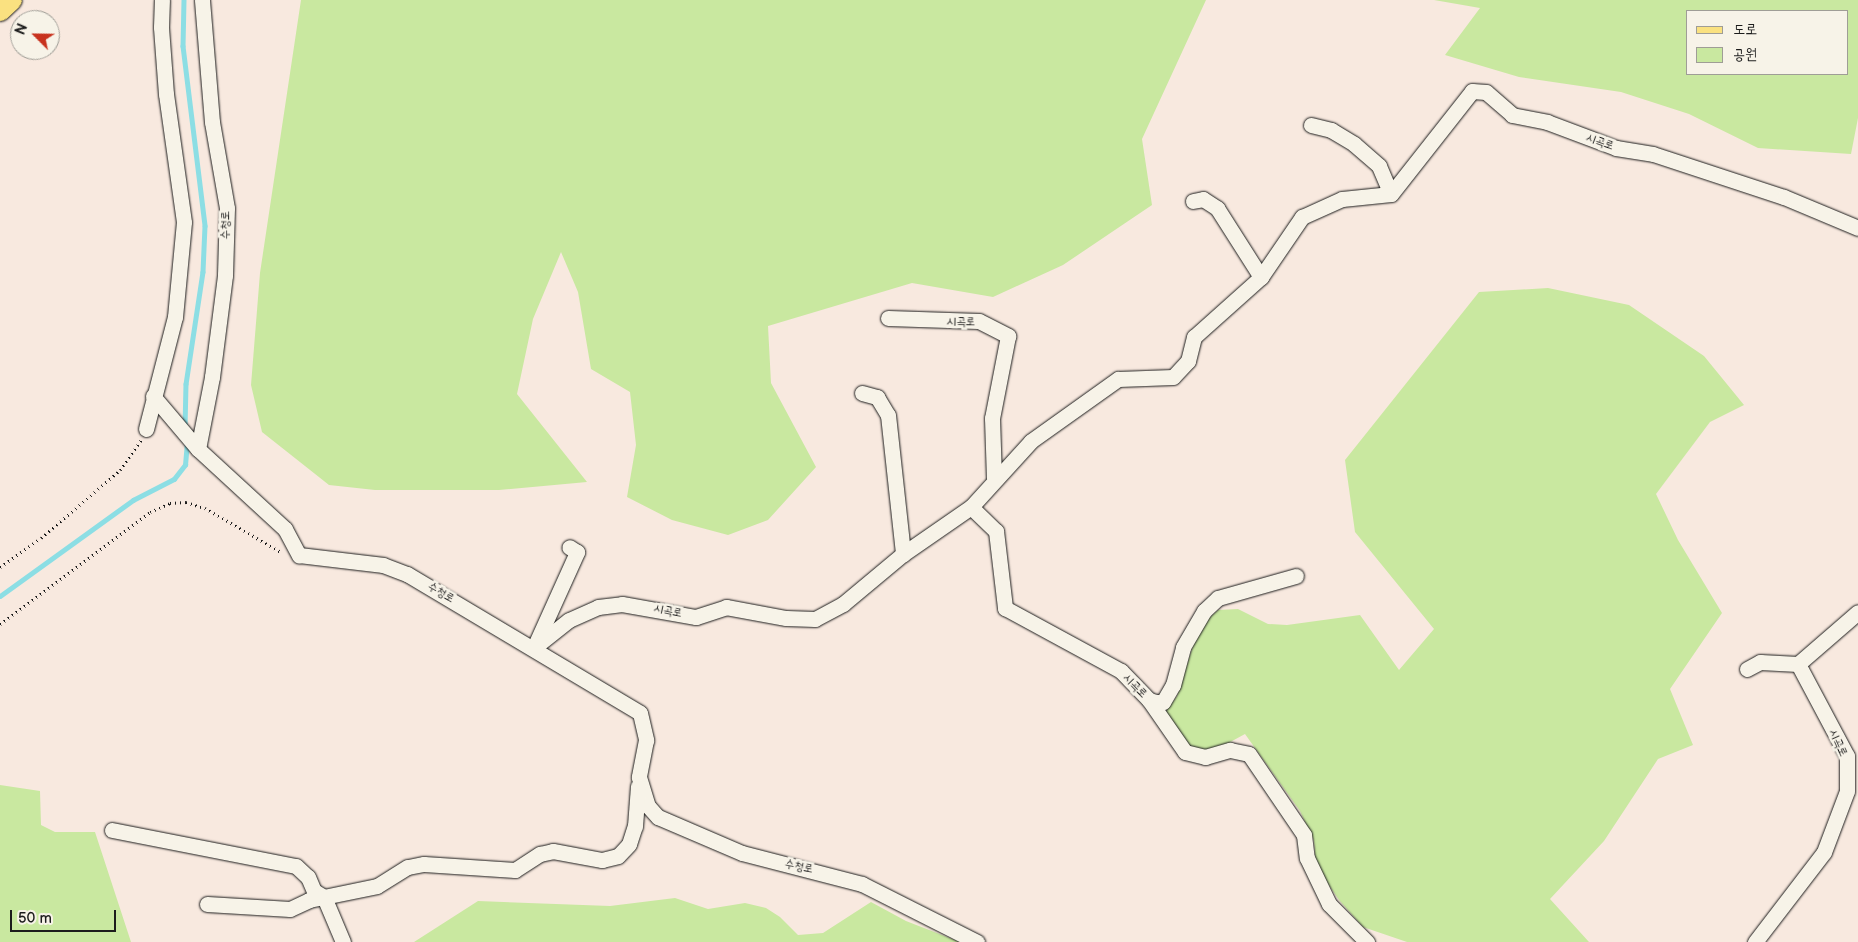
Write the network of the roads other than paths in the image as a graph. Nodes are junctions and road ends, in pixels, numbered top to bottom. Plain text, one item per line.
1 (12, 0) edge
2 (162, 0) edge
3 (202, 0) edge
4 (0, 11) edge
5 (1311, 125) dead end
6 (1391, 194) junction
7 (1193, 201) dead end
8 (1858, 228) edge
9 (1261, 278) junction
10 (888, 318) dead end
11 (862, 393) dead end
12 (156, 401) junction
13 (146, 430) road end
14 (196, 446) junction
15 (994, 478) junction
16 (971, 507) junction
17 (569, 547) dead end
18 (903, 554) junction
19 (1296, 576) dead end
20 (1858, 612) edge
21 (535, 647) junction
22 (1798, 664) junction
23 (1747, 669) dead end
24 (1149, 700) junction
25 (639, 777) junction
26 (112, 830) dead end
27 (324, 897) junction
28 (208, 904) dead end
29 (343, 942) edge
30 (977, 942) edge
31 (1358, 942) edge
32 (1366, 942) edge
33 (1755, 942) edge

1 - 4 main road
2 - 12 street
3 - 14 street, 수청로
5 - 6 street
6 - 8 street, 시곡로
6 - 9 street, 시곡로
7 - 9 street
9 - 15 street, 시곡로
10 - 15 street, 시곡로
11 - 18 street
12 - 13 street
12 - 14 street
14 - 21 street, 수청로
15 - 16 street, 시곡로
16 - 18 street, 시곡로
16 - 24 street, 시곡로
17 - 21 street
18 - 21 street, 시곡로
19 - 24 street, 시곡로
20 - 22 street
21 - 25 street, 수청로
22 - 23 street
22 - 33 street, 시곡로
24 - 32 street
25 - 27 street, 수청로
25 - 30 street, 수청로
26 - 27 street
27 - 28 street, 수청로
27 - 29 street
31 - 32 street

